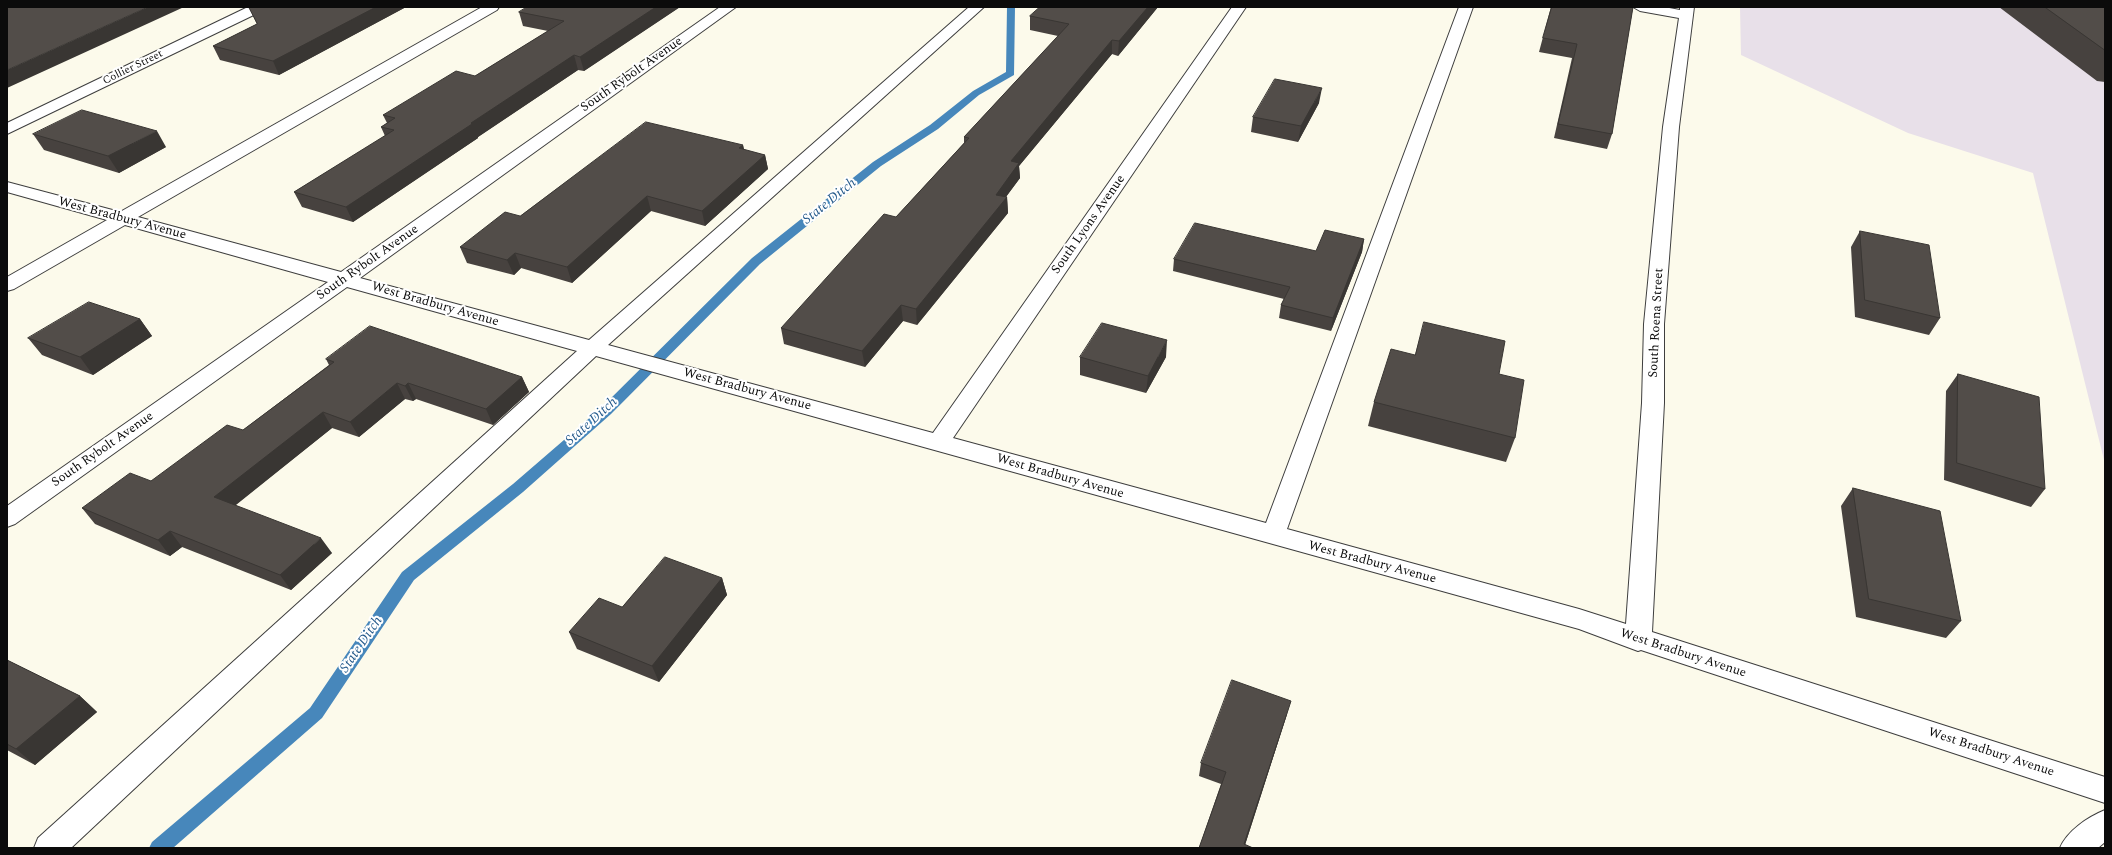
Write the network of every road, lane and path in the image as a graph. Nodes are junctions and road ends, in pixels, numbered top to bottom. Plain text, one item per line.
1 (259, 7) edge
2 (492, 7) edge
3 (729, 7) edge
4 (977, 7) edge
5 (1239, 7) edge
6 (1466, 7) edge
7 (1640, 7) edge
8 (1687, 11) edge
9 (7, 130) edge
10 (7, 187) edge
11 (121, 218) junction
12 (345, 279) junction
13 (7, 285) edge
14 (591, 349) junction
15 (938, 443) junction
16 (7, 518) edge
17 (1273, 536) junction
18 (1638, 640) junction
19 (2105, 790) edge
20 (2105, 824) edge
21 (50, 848) edge
22 (2075, 848) edge

1 - 9 street, Collier Street
2 - 11 street
3 - 12 street, South Rybolt Avenue
4 - 14 street
5 - 15 street, South Lyons Avenue
6 - 17 street
7 - 8 street
8 - 18 street, South Roena Street
10 - 11 street, West Bradbury Avenue
11 - 12 street, West Bradbury Avenue
11 - 13 street
12 - 14 street, West Bradbury Avenue
12 - 16 street, South Rybolt Avenue
14 - 15 street, West Bradbury Avenue
14 - 21 street
15 - 17 street, West Bradbury Avenue
17 - 18 street, West Bradbury Avenue
18 - 19 street, West Bradbury Avenue
20 - 22 street

